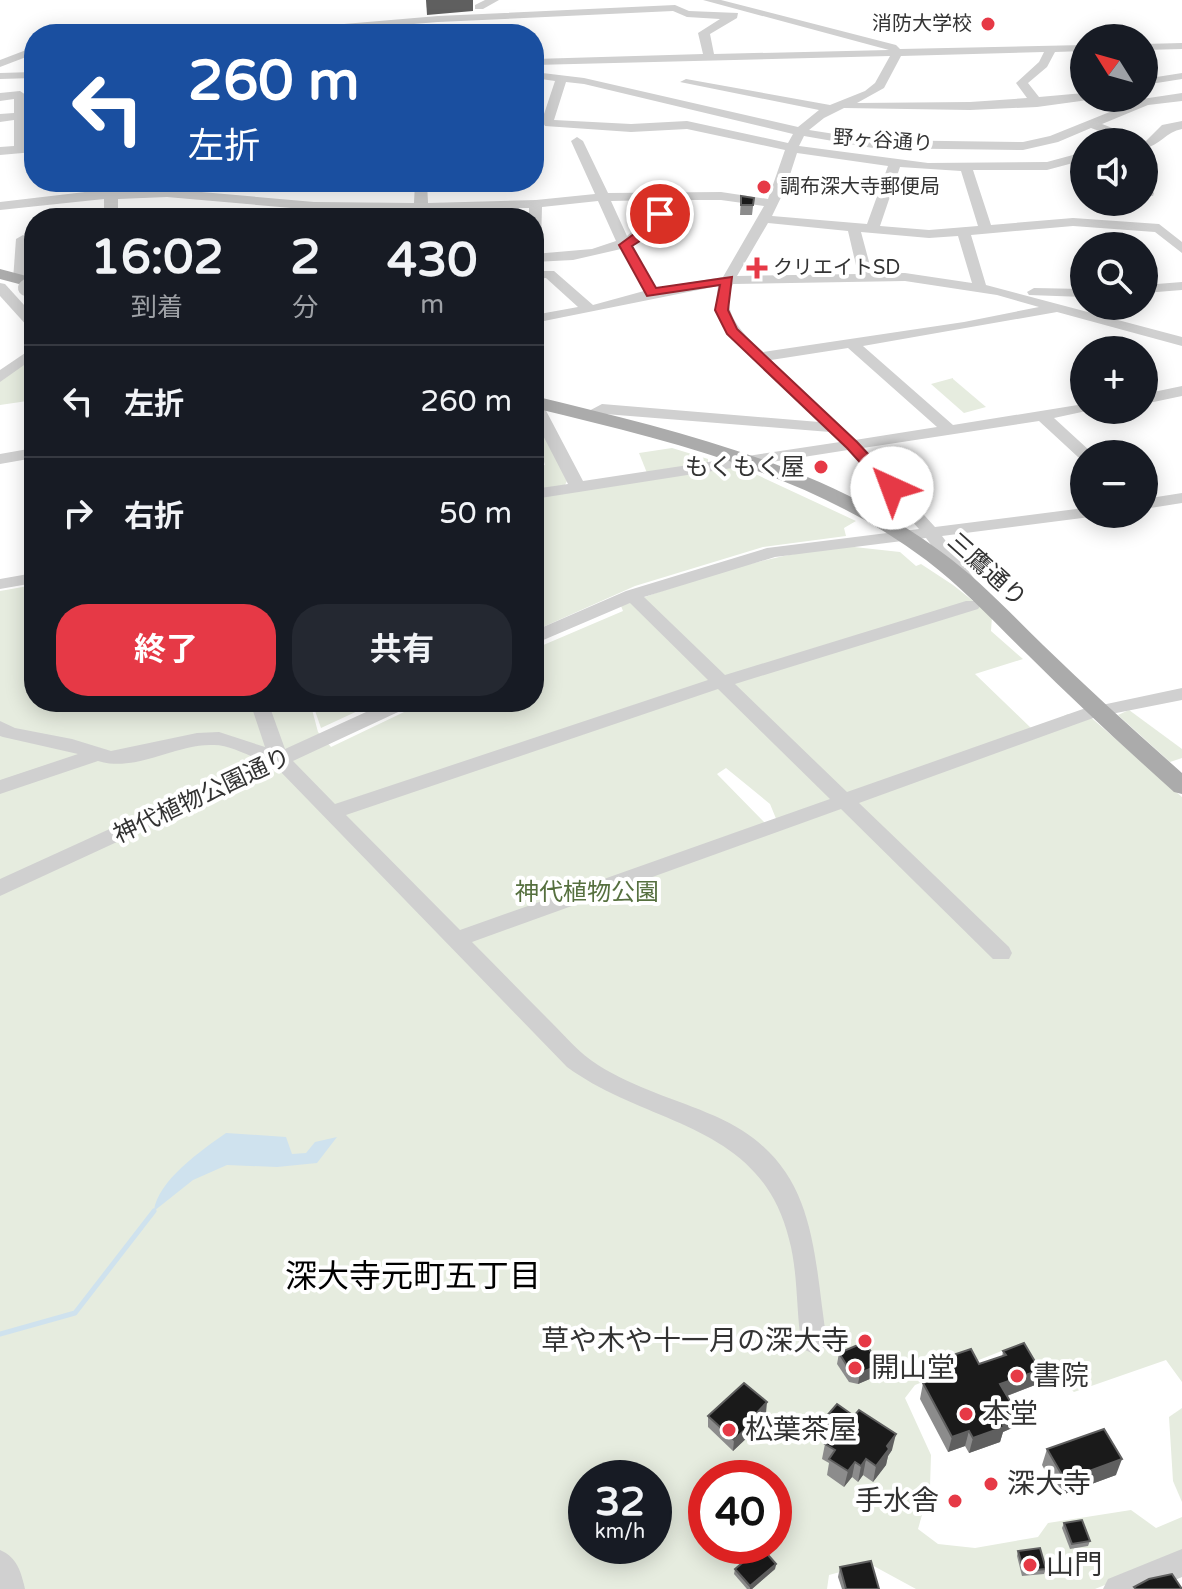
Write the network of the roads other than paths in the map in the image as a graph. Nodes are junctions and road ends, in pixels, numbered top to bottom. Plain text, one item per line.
1 (494, 0) edge
2 (551, 0) edge
3 (708, 0) edge
4 (760, 0) edge
5 (466, 4) dead end
6 (479, 7) junction
7 (745, 9) junction
8 (517, 15) junction
9 (733, 16) junction
10 (425, 19) junction
11 (367, 23) joint
12 (361, 24) edge
13 (429, 24) edge
14 (1182, 46) edge
15 (1158, 47) edge
16 (1070, 48) edge
17 (1050, 49) junction
18 (897, 52) junction
19 (24, 54) edge
20 (709, 58) junction
21 (592, 61) junction
22 (544, 62) edge
23 (0, 64) edge
24 (24, 72) edge
25 (747, 74) junction
26 (0, 76) edge
27 (16, 76) junction
28 (24, 76) edge
29 (544, 76) edge
30 (1182, 76) edge
31 (564, 78) junction
32 (1158, 80) edge
33 (686, 82) dead end
34 (0, 97) edge
35 (1182, 97) edge
36 (1070, 99) edge
37 (667, 101) junction
38 (1037, 103) junction
39 (848, 106) junction
40 (831, 109) junction
41 (20, 116) junction
42 (24, 116) edge
43 (0, 118) edge
44 (544, 118) edge
45 (548, 119) junction
46 (1090, 124) junction
47 (1182, 125) edge
48 (631, 128) junction
49 (1101, 128) edge
50 (800, 132) junction
51 (1158, 134) edge
52 (577, 141) dead end
53 (876, 144) junction
54 (980, 147) junction
55 (792, 148) junction
56 (20, 149) junction
57 (24, 149) edge
58 (0, 151) edge
59 (1070, 160) edge
60 (879, 162) junction
61 (895, 164) junction
62 (986, 165) junction
63 (966, 167) junction
64 (101, 192) edge
65 (148, 192) edge
66 (421, 192) edge
67 (604, 197) junction
68 (666, 198) junction
69 (262, 203) junction
70 (772, 203) junction
71 (536, 204) junction
72 (0, 206) edge
73 (421, 206) junction
74 (259, 208) edge
75 (310, 208) edge
76 (397, 208) edge
77 (427, 208) edge
78 (488, 208) edge
79 (536, 208) edge
80 (762, 219) junction
81 (854, 229) junction
82 (872, 230) junction
83 (986, 231) junction
84 (964, 233) junction
85 (23, 239) dead end
86 (625, 245) junction
87 (1180, 245) edge
88 (24, 248) edge
89 (544, 258) edge
90 (0, 274) edge
91 (544, 274) edge
92 (866, 278) junction
93 (728, 280) junction
94 (24, 282) edge
95 (24, 284) edge
96 (0, 285) edge
97 (1182, 286) edge
98 (980, 287) junction
99 (1158, 288) edge
100 (998, 291) junction
101 (652, 293) junction
102 (1070, 293) edge
103 (1059, 307) junction
104 (590, 310) junction
105 (24, 313) edge
106 (544, 317) edge
107 (1182, 342) edge
108 (851, 343) junction
109 (758, 357) junction
110 (24, 359) edge
111 (0, 377) edge
112 (1182, 391) edge
113 (1158, 396) edge
114 (544, 404) edge
115 (1070, 412) edge
116 (591, 416) junction
117 (1044, 417) junction
118 (544, 421) edge
119 (834, 428) junction
120 (950, 430) junction
121 (1070, 441) edge
122 (852, 445) junction
123 (24, 455) edge
124 (0, 459) edge
125 (754, 460) junction
126 (578, 487) junction
127 (544, 492) edge
128 (1182, 498) edge
129 (1158, 502) edge
130 (1070, 515) edge
131 (930, 533) junction
132 (905, 535) junction
133 (24, 580) edge
134 (0, 584) edge
135 (632, 595) junction
136 (974, 598) junction
137 (544, 634) edge
138 (721, 682) junction
139 (1182, 694) edge
140 (263, 712) edge
141 (382, 712) edge
142 (1095, 713) junction
143 (0, 727) edge
144 (95, 755) junction
145 (279, 759) junction
146 (1182, 786) edge
147 (0, 787) edge
148 (846, 803) junction
149 (332, 812) junction
150 (0, 888) edge
151 (455, 940) junction
152 (1001, 953) dead end
153 (814, 1342) dead end
154 (1182, 1563) edge
155 (0, 1564) edge
156 (10, 1589) edge
157 (1118, 1589) edge

1 - 6 street
2 - 8 street
3 - 7 street
4 - 7 street
5 - 6 street
6 - 8 street
7 - 9 street
7 - 18 street
8 - 9 street
8 - 10 street
9 - 20 street
10 - 11 street
10 - 13 street
11 - 12 street
14 - 15 street
16 - 17 street
17 - 18 street
17 - 38 street
18 - 25 street
18 - 39 street
19 - 23 street
20 - 21 street
20 - 25 street
21 - 22 street
21 - 31 street
24 - 27 street
25 - 33 street
25 - 40 street
26 - 27 street
27 - 28 street
29 - 31 street, 野ヶ谷通り
30 - 32 street
31 - 37 street, 野ヶ谷通り
31 - 45 street
34 - 41 street
35 - 46 street, 野ヶ谷通り
36 - 38 street
37 - 48 street
37 - 50 street, 野ヶ谷通り
38 - 39 street
39 - 40 street
40 - 50 street
41 - 42 street
41 - 43 street
41 - 56 street
44 - 45 street
45 - 48 street
46 - 49 street
46 - 54 street, 野ヶ谷通り
47 - 51 street
48 - 55 street
50 - 53 street, 野ヶ谷通り
50 - 55 street
52 - 67 street
53 - 54 street, 野ヶ谷通り
53 - 60 street
54 - 62 street
55 - 60 street
55 - 70 street
56 - 57 street
56 - 58 street
59 - 62 street
60 - 61 street
61 - 63 street
61 - 82 street
62 - 63 street
63 - 83 street
64 - 72 street
65 - 69 street
66 - 73 street
67 - 68 street
67 - 71 street
67 - 86 street
68 - 70 street
68 - 86 street
69 - 74 street
69 - 75 street
70 - 80 street
71 - 78 street
71 - 79 street
73 - 76 street
73 - 77 street
80 - 81 street
80 - 93 street
81 - 82 street
81 - 92 street
82 - 84 street
83 - 84 street
83 - 87 street
84 - 98 street
85 - 88 street
86 - 89 street
86 - 101 street
90 - 94 main road
91 - 104 street
92 - 93 street
92 - 98 street
93 - 101 street
93 - 109 street
95 - 96 street
96 - 105 street
97 - 99 street
98 - 100 street
100 - 102 street
100 - 103 street
101 - 104 street
103 - 107 street
103 - 108 street
104 - 106 street
108 - 109 street
108 - 120 street
109 - 119 street
110 - 111 street
112 - 113 street
114 - 116 main road, 三鷹通り
115 - 117 street
116 - 119 street
116 - 125 main road, 三鷹通り
117 - 120 street
117 - 121 street
118 - 126 street
119 - 122 street
120 - 122 street
122 - 125 street
122 - 131 street
123 - 124 street
125 - 126 street
125 - 132 main road, 三鷹通り
126 - 127 street
128 - 129 street
130 - 131 street
131 - 132 street
131 - 136 street
132 - 135 street
132 - 136 main road, 三鷹通り
133 - 134 street
135 - 137 street
135 - 138 street
136 - 138 street
136 - 142 main road, 三鷹通り
138 - 148 street
138 - 149 street
139 - 142 street
140 - 145 street
141 - 145 street, 神代植物公園通り
142 - 146 main road, 三鷹通り
142 - 148 street
143 - 144 street
144 - 145 street
144 - 147 street
145 - 149 street
145 - 150 street, 神代植物公園通り
148 - 151 street
148 - 152 street
149 - 151 street
151 - 153 street
154 - 157 street
155 - 156 street

